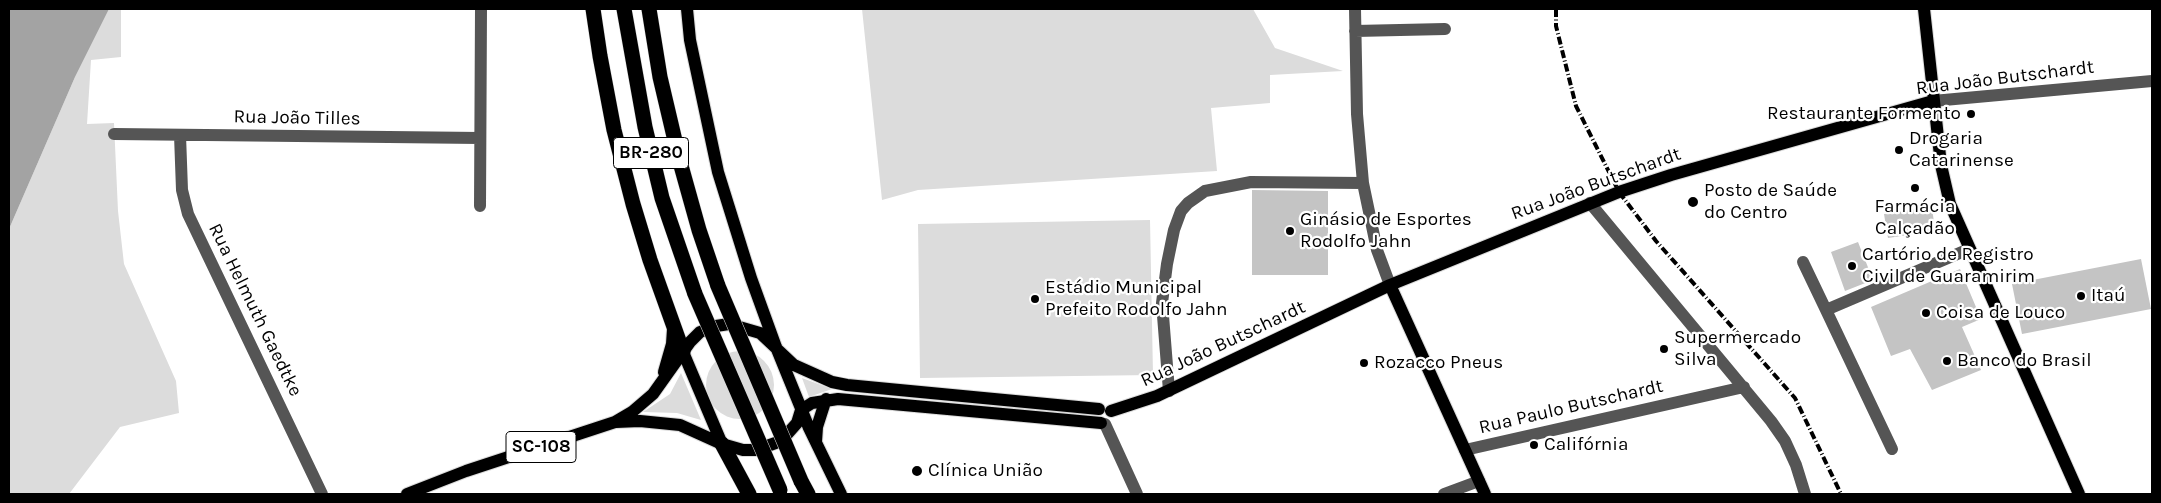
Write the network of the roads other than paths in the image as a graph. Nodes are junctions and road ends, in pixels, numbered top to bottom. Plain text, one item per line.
1 (481, 9) edge
2 (593, 9) edge
3 (624, 9) edge
4 (649, 9) edge
5 (686, 9) edge
6 (1355, 9) edge
7 (1924, 9) edge
8 (1445, 29) dead end
9 (1355, 31) junction
10 (2152, 80) edge
11 (1933, 101) junction
12 (114, 134) dead end
13 (180, 135) junction
14 (480, 138) junction
15 (1363, 183) junction
16 (1590, 203) junction
17 (480, 206) dead end
18 (1969, 249) junction
19 (1804, 262) dead end
20 (1390, 285) junction
21 (1826, 310) junction
22 (673, 326) junction
23 (776, 347) junction
24 (683, 352) junction
25 (658, 387) junction
26 (1744, 387) junction
27 (1169, 391) junction
28 (826, 399) junction
29 (801, 410) junction
30 (1105, 410) junction
31 (615, 422) junction
32 (1102, 424) junction
33 (691, 429) junction
34 (722, 444) junction
35 (816, 445) junction
36 (1892, 449) dead end
37 (1464, 450) junction
38 (731, 461) junction
39 (1479, 481) junction
40 (804, 487) edge
41 (781, 492) edge
42 (322, 494) edge
43 (407, 494) edge
44 (749, 494) edge
45 (841, 494) edge
46 (1138, 494) edge
47 (1444, 494) edge
48 (1485, 494) edge
49 (1805, 494) edge
50 (2079, 494) edge

1 - 14 street
2 - 22 highway
3 - 41 highway, BR-280, bridge
4 - 40 highway, BR-280, bridge
5 - 23 main road
6 - 9 street
7 - 11 main road
8 - 9 street
9 - 15 street
10 - 11 street, Rua João Butschardt
11 - 16 main road, Rua João Butschardt
11 - 18 main road
12 - 13 street, Rua João Tilles
13 - 14 street, Rua João Tilles
13 - 42 street, Rua Helmuth Gaedtke
14 - 17 street
15 - 20 street
15 - 27 street
16 - 20 main road, Rua João Butschardt
16 - 26 street
18 - 21 street
18 - 50 main road
19 - 21 street
20 - 27 main road, Rua João Butschardt
20 - 37 main road
21 - 36 street
22 - 24 highway
22 - 25 main road
23 - 24 main road
23 - 29 main road
23 - 30 main road, Rua João Butschardt
24 - 25 main road, SC-108
24 - 34 main road
25 - 31 main road, SC-108
26 - 37 street, Rua Paulo Butschardt
26 - 49 street
27 - 30 main road, Rua João Butschardt
28 - 29 main road
28 - 32 main road
28 - 35 main road
29 - 34 main road
29 - 35 main road
30 - 32 main road
31 - 33 main road, SC-108
31 - 43 main road, SC-108
32 - 46 street
33 - 34 main road, SC-108
33 - 38 main road
34 - 38 highway
35 - 45 main road
37 - 39 main road
38 - 44 highway
39 - 47 street
39 - 48 main road

